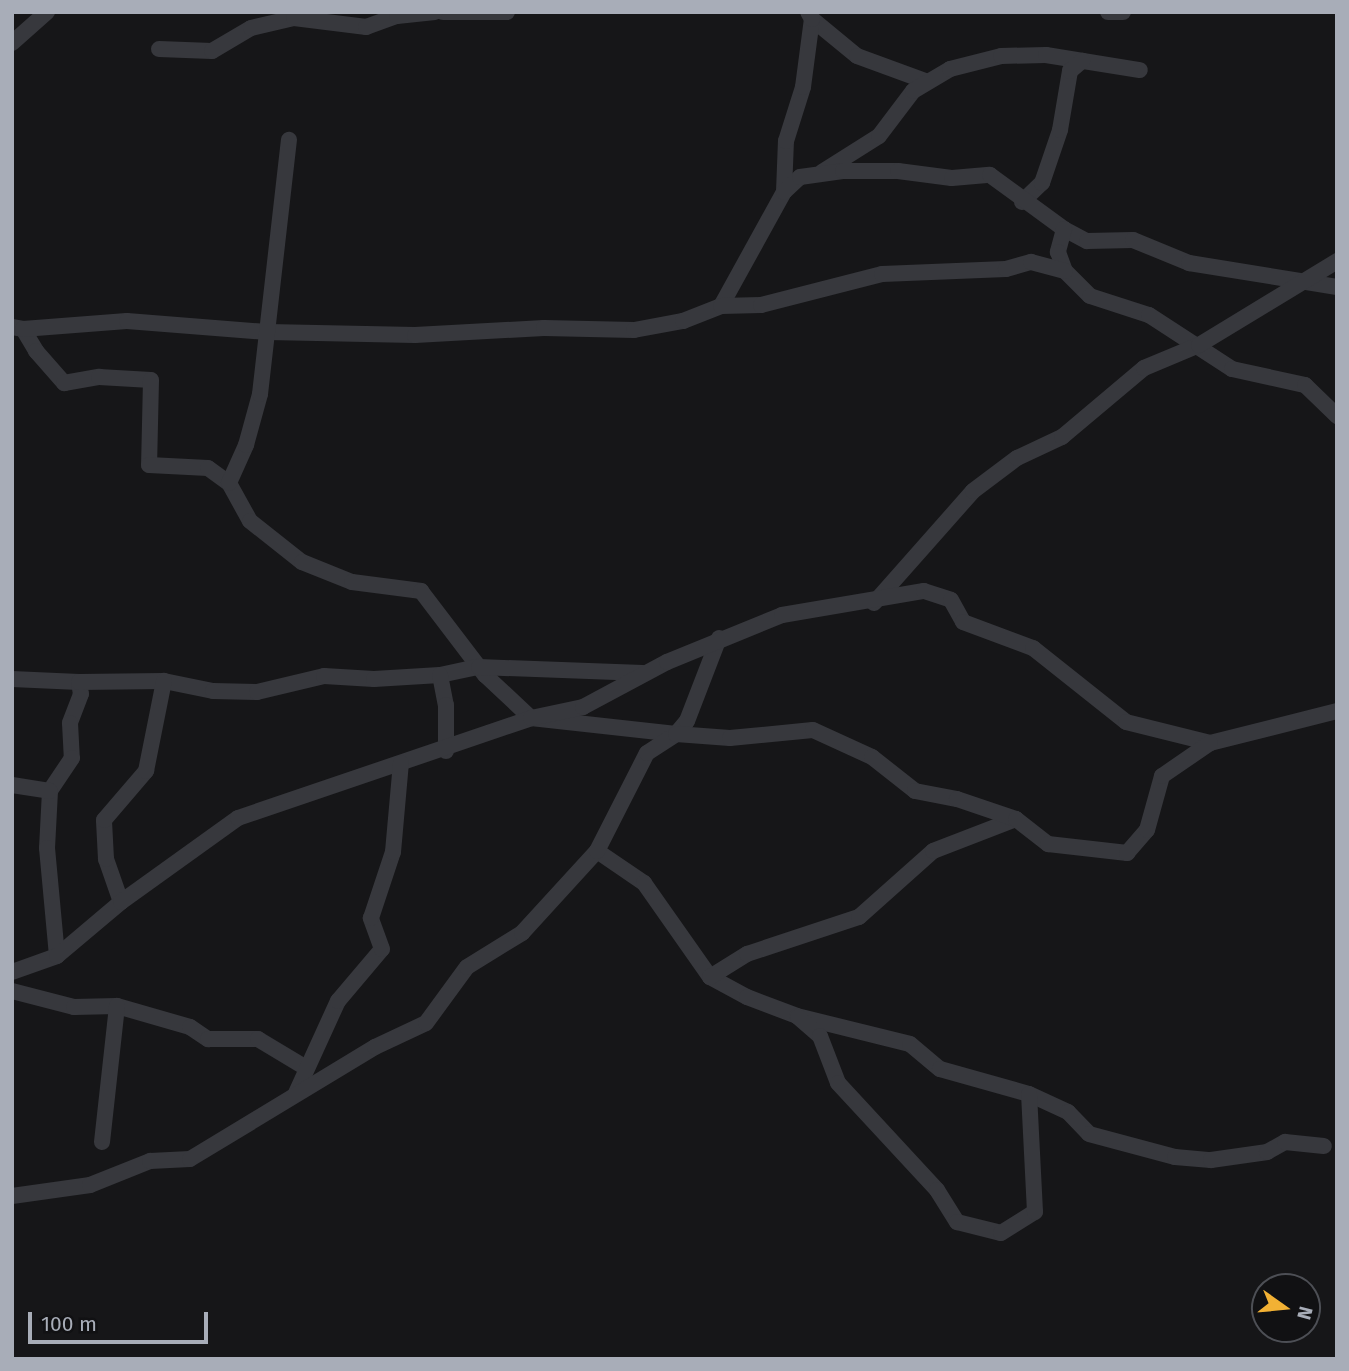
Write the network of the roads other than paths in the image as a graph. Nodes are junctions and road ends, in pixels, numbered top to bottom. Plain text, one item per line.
1 (47, 12) edge
2 (435, 12) edge
3 (443, 12) edge
4 (507, 12) edge
5 (1108, 12) edge
6 (1123, 12) edge
7 (810, 15) edge
8 (12, 43) edge
9 (159, 49) dead end
10 (1082, 61) junction
11 (1140, 70) dead end
12 (925, 82) junction
13 (289, 140) dead end
14 (817, 175) junction
15 (784, 192) junction
16 (1022, 202) junction
17 (1064, 229) junction
18 (1058, 253) junction
19 (1337, 261) edge
20 (1031, 262) junction
21 (1065, 271) junction
22 (1300, 284) junction
23 (1337, 287) edge
24 (721, 306) junction
25 (18, 328) edge
26 (268, 332) junction
27 (1199, 345) junction
28 (1337, 416) edge
29 (229, 484) junction
30 (874, 603) junction
31 (719, 638) junction
32 (479, 667) junction
33 (646, 673) junction
34 (440, 675) junction
35 (12, 679) edge
36 (164, 681) junction
37 (79, 682) junction
38 (1337, 711) edge
39 (531, 719) junction
40 (676, 734) junction
41 (1210, 743) junction
42 (446, 751) junction
43 (401, 763) junction
44 (12, 785) edge
45 (50, 791) junction
46 (1016, 819) junction
47 (597, 851) junction
48 (121, 902) junction
49 (57, 956) junction
50 (12, 972) edge
51 (710, 977) junction
52 (12, 991) edge
53 (117, 1006) junction
54 (797, 1016) junction
55 (306, 1068) junction
56 (296, 1093) junction
57 (1029, 1094) junction
58 (102, 1142) dead end
59 (1324, 1146) dead end
60 (12, 1195) edge

1 - 8 street
2 - 9 street
3 - 4 street
5 - 6 street
7 - 12 street
7 - 15 street
10 - 11 street
10 - 12 street
10 - 16 street
12 - 14 street
13 - 26 street
14 - 15 street
14 - 16 street
15 - 24 street
16 - 17 street
17 - 18 street
17 - 22 street
18 - 20 street
18 - 21 street
19 - 22 street
20 - 21 street
20 - 24 street
21 - 27 street
22 - 23 street
22 - 27 street
24 - 26 street
25 - 26 street
25 - 29 street
26 - 29 street
27 - 28 street
27 - 30 street
29 - 32 street
30 - 31 street
30 - 41 street
31 - 33 street
31 - 40 street
32 - 33 street
32 - 34 street
32 - 39 street
33 - 39 street
34 - 36 street
34 - 42 street
35 - 37 street
36 - 37 street
36 - 48 street
37 - 45 street
38 - 41 street
39 - 40 street
39 - 42 street
40 - 46 street
40 - 47 street
41 - 46 street
42 - 43 street
43 - 48 street
43 - 55 street
44 - 45 street
45 - 49 street
46 - 51 street
47 - 51 street
47 - 56 street
48 - 49 street
49 - 50 street
51 - 54 street
52 - 53 street
53 - 55 street
53 - 58 street
54 - 57 street
54 - 57 street
55 - 56 street
56 - 60 street
57 - 59 street

